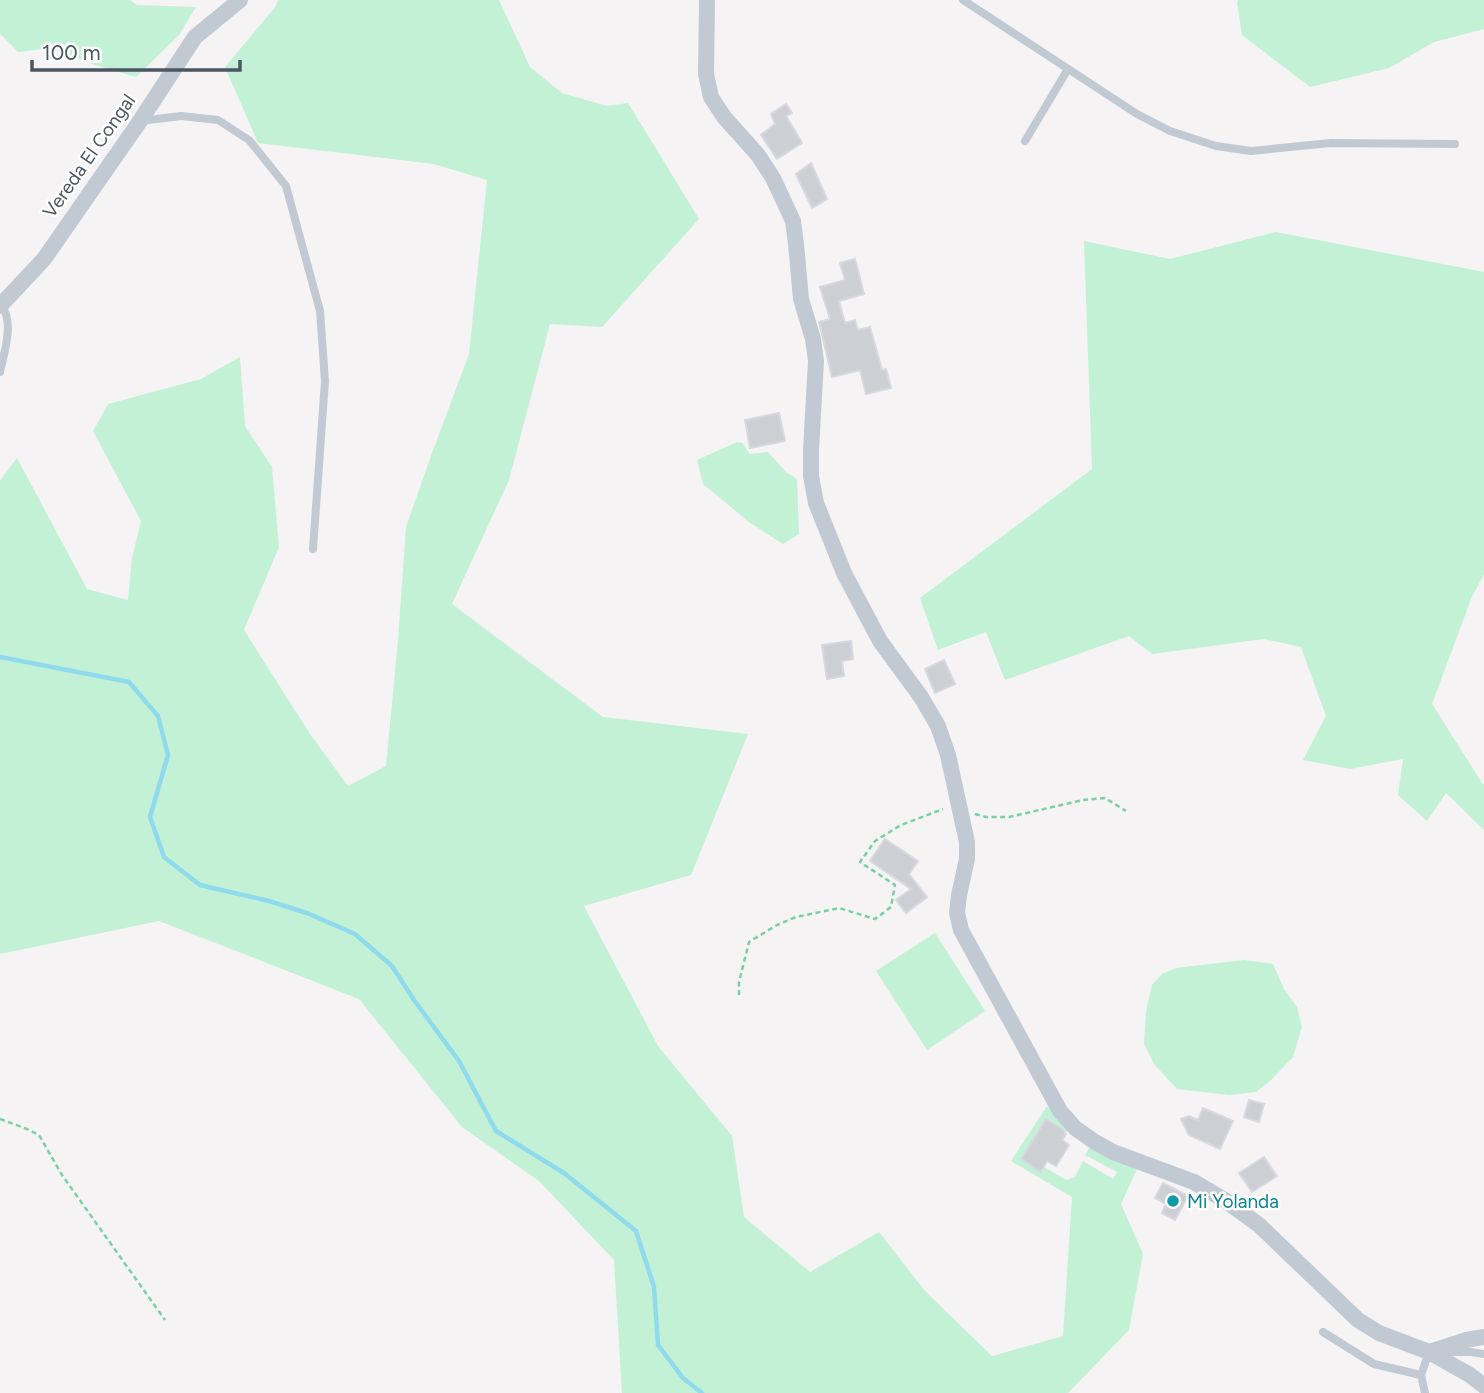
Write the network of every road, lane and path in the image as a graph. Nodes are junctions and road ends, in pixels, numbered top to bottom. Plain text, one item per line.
1 (240, 0) edge
2 (707, 0) edge
3 (964, 0) edge
4 (1068, 69) junction
5 (140, 121) junction
6 (1025, 141) dead end
7 (1455, 144) dead end
8 (1, 305) edge
9 (0, 372) edge
10 (313, 549) dead end
11 (959, 804) junction
12 (1126, 811) dead end
13 (739, 995) dead end
14 (0, 1119) edge
15 (165, 1320) dead end
16 (1322, 1332) dead end
17 (1484, 1337) edge
18 (1429, 1352) junction
19 (1484, 1354) edge
20 (1421, 1375) junction
21 (1484, 1386) edge
22 (1425, 1393) edge

1 - 5 street, Vereda El Congal
2 - 11 street
3 - 4 lane
4 - 6 lane
4 - 7 lane
5 - 8 street, Vereda El Congal
5 - 10 lane
8 - 9 lane
11 - 12 path
11 - 13 path
11 - 18 street
14 - 15 path
16 - 20 lane
17 - 18 street
18 - 19 lane
18 - 20 lane
18 - 21 street
20 - 22 lane

